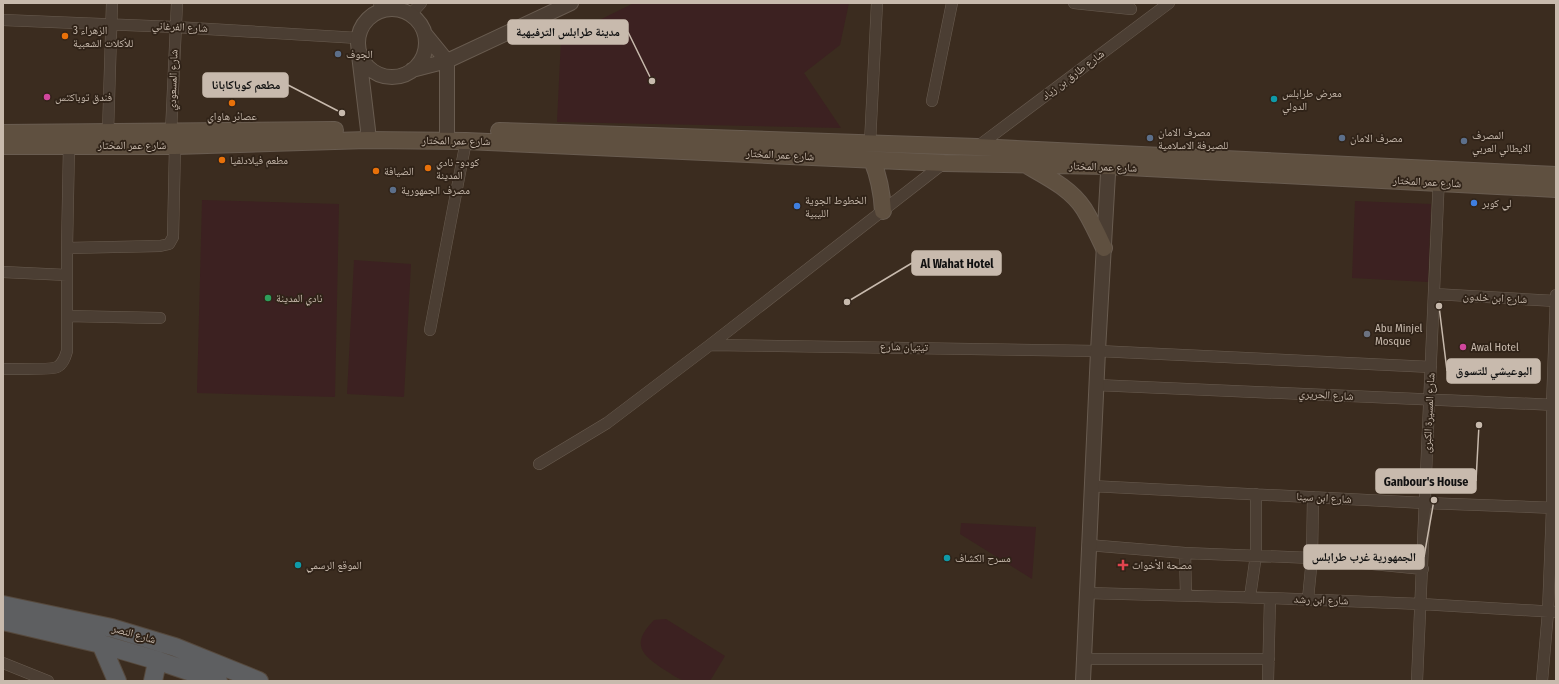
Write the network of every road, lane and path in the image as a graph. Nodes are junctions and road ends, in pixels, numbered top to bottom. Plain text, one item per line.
1 (112, 3) edge
2 (177, 3) edge
3 (421, 3) edge
4 (571, 3) edge
5 (877, 3) edge
6 (952, 3) edge
7 (1074, 3) edge
8 (1169, 3) edge
9 (383, 6) edge
10 (1129, 6) edge
11 (411, 14) junction
12 (3, 20) edge
13 (111, 25) junction
14 (1140, 25) junction
15 (175, 27) junction
16 (425, 34) junction
17 (358, 38) junction
18 (359, 52) junction
19 (447, 61) junction
20 (412, 70) junction
21 (932, 101) dead end
22 (3, 132) edge
23 (108, 132) junction
24 (368, 135) junction
25 (446, 135) junction
26 (173, 139) junction
27 (466, 141) junction
28 (870, 143) junction
29 (3, 146) edge
30 (69, 146) junction
31 (977, 147) junction
32 (872, 160) junction
33 (1109, 160) junction
34 (944, 163) junction
35 (1025, 165) junction
36 (1556, 175) edge
37 (1439, 176) junction
38 (1556, 189) edge
39 (883, 211) junction
40 (67, 248) junction
41 (1104, 248) junction
42 (3, 272) edge
43 (67, 275) junction
44 (1434, 294) junction
45 (1556, 295) edge
46 (1556, 301) edge
47 (67, 316) junction
48 (160, 318) dead end
49 (430, 330) dead end
50 (710, 345) junction
51 (1098, 351) junction
52 (1431, 367) junction
53 (3, 369) edge
54 (1096, 385) junction
55 (1429, 400) junction
56 (1554, 405) edge
57 (539, 464) dead end
58 (1091, 486) junction
59 (1256, 494) junction
60 (1312, 497) junction
61 (1425, 503) junction
62 (1554, 508) edge
63 (1088, 545) junction
64 (1185, 553) junction
65 (1256, 555) junction
66 (1312, 558) junction
67 (1423, 569) junction
68 (1087, 593) junction
69 (1186, 595) junction
70 (1250, 597) junction
71 (1270, 598) junction
72 (1308, 599) junction
73 (1421, 604) junction
74 (3, 605) edge
75 (1552, 612) edge
76 (3, 621) edge
77 (101, 644) junction
78 (1084, 659) junction
79 (1269, 659) junction
80 (160, 661) junction
81 (3, 663) edge
82 (48, 681) edge
83 (117, 681) edge
84 (153, 681) edge
85 (218, 681) edge
86 (259, 681) edge
87 (1083, 681) edge
88 (1268, 681) edge
89 (1417, 681) edge
90 (1542, 681) edge

1 - 13 street
2 - 15 street, شارع المسعودي
3 - 11 street
4 - 19 street
5 - 28 street
6 - 21 street
7 - 10 street
8 - 14 street, شارع طارق بن زياد
9 - 11 street
9 - 17 street
10 - 14 street
11 - 16 street
12 - 13 street, شارع الفرغاني
13 - 15 street, شارع الفرغاني
13 - 23 street
14 - 31 street, شارع طارق بن زياد
15 - 17 street, شارع الفرغاني
15 - 26 street, شارع المسعودي
16 - 19 street
16 - 20 street
17 - 18 street
18 - 20 street
18 - 24 street
19 - 20 street
19 - 25 street
22 - 23 main road, شارع عمر المختار
23 - 26 main road, شارع عمر المختار
24 - 25 main road, شارع عمر المختار
24 - 26 main road, شارع عمر المختار
25 - 27 main road, شارع عمر المختار
25 - 28 main road, شارع عمر المختار
26 - 30 main road, شارع عمر المختار
26 - 40 street, شارع المسعودي
27 - 32 main road, شارع عمر المختار
27 - 49 street
28 - 31 main road, شارع عمر المختار
29 - 30 main road, شارع عمر المختار
30 - 40 street
31 - 33 main road, شارع عمر المختار
32 - 34 main road, شارع عمر المختار
32 - 39 main road
33 - 35 main road, شارع عمر المختار
33 - 37 main road, شارع عمر المختار
33 - 41 street
34 - 35 main road, شارع عمر المختار
34 - 39 street
35 - 41 main road
36 - 37 main road, شارع عمر المختار
37 - 38 main road, شارع عمر المختار
37 - 44 street, شارع المسيرة الكبرى
39 - 50 street
40 - 43 street
41 - 51 street
42 - 43 street
43 - 47 street
44 - 46 street, شارع ابن خلدون
44 - 52 street, شارع المسيرة الكبرى
45 - 46 street
46 - 56 street
47 - 48 street
47 - 53 street
50 - 51 street, تيتيان شارع
50 - 57 street
51 - 52 street, تيتيان شارع
51 - 54 street
52 - 55 street, شارع المسيرة الكبرى
54 - 55 street, شارع الحريري
54 - 58 street
55 - 56 street, شارع الحريري
55 - 61 street, شارع المسيرة الكبرى
56 - 62 street
58 - 59 street, شارع ابن سينا
58 - 63 street
59 - 60 street, شارع ابن سينا
59 - 65 street
60 - 61 street, شارع ابن سينا
60 - 66 street
61 - 62 street, شارع ابن سينا
61 - 67 street, شارع المسيرة الكبرى
62 - 75 street
63 - 64 street
63 - 68 street
64 - 65 street
64 - 69 street
65 - 66 street
65 - 70 street
66 - 67 street
66 - 72 street
67 - 73 street, شارع المسيرة الكبرى
68 - 69 street, شارع ابن رشد
68 - 78 street
69 - 70 street, شارع ابن رشد
70 - 71 street, شارع ابن رشد
71 - 72 street, شارع ابن رشد
71 - 79 street
72 - 73 street, شارع ابن رشد
73 - 75 street, شارع ابن رشد
73 - 89 street, شارع المسيرة الكبرى
74 - 86 highway, شارع النصر
75 - 90 street
76 - 77 highway, شارع النصر
77 - 80 highway, شارع النصر
77 - 83 highway
78 - 79 street
78 - 87 street
79 - 88 street
80 - 84 highway
80 - 85 highway, شارع النصر
81 - 82 street

